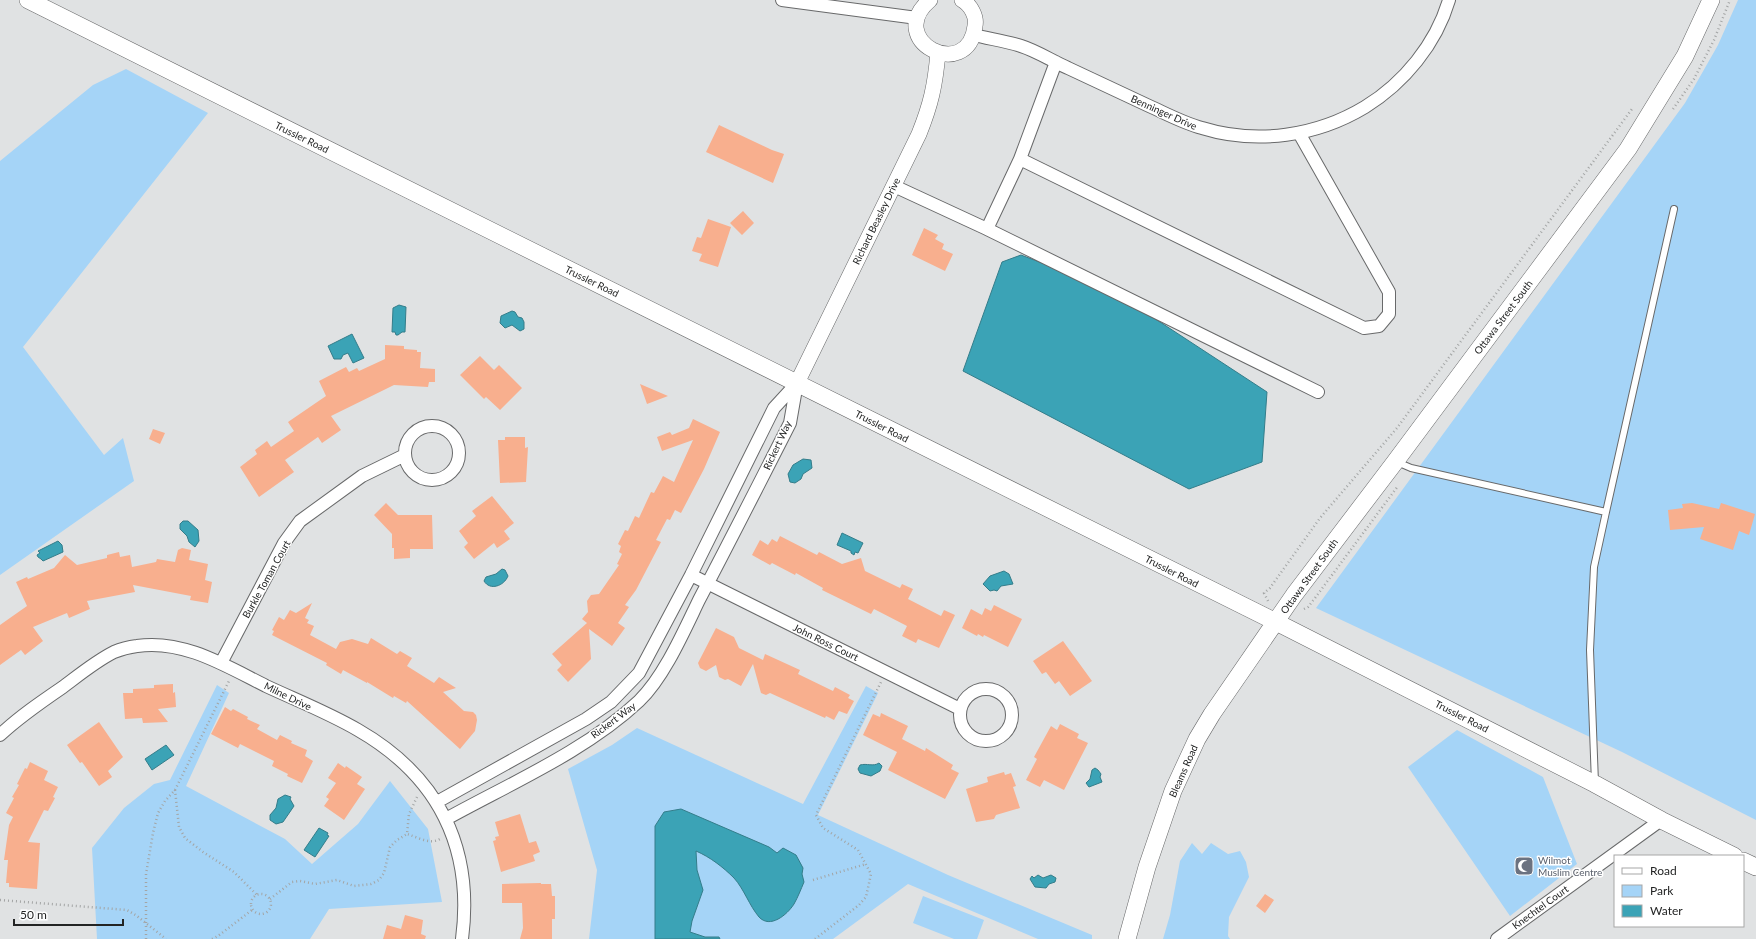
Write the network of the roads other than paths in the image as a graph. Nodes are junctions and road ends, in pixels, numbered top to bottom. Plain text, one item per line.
1 (28, 0) edge
2 (782, 0) edge
3 (930, 0) edge
4 (962, 0) edge
5 (1449, 0) edge
6 (1711, 0) edge
7 (916, 18) junction
8 (974, 35) junction
9 (938, 53) junction
10 (1056, 62) junction
11 (1299, 133) junction
12 (1020, 159) junction
13 (894, 186) junction
14 (1674, 208) dead end
15 (987, 229) junction
16 (797, 383) junction
17 (1318, 392) dead end
18 (405, 455) junction
19 (1395, 462) junction
20 (1606, 512) junction
21 (691, 575) junction
22 (708, 584) junction
23 (1276, 622) junction
24 (221, 663) junction
25 (960, 708) junction
26 (0, 735) edge
27 (1595, 784) junction
28 (437, 802) junction
29 (446, 819) junction
30 (1661, 820) junction
31 (1732, 855) edge
32 (1744, 861) edge
33 (1756, 867) edge
34 (462, 939) edge
35 (1127, 939) edge
36 (1497, 939) edge

1 - 16 main road, Trussler Road
2 - 7 street
3 - 7 street
4 - 8 street
5 - 11 street, Benninger Drive
6 - 19 main road, Ottawa Street South
7 - 9 street
8 - 9 street
8 - 10 street, Benninger Drive
9 - 13 street, Richard Beasley Drive
10 - 11 street, Benninger Drive
10 - 12 street
11 - 12 street
12 - 15 street
13 - 15 street
13 - 16 street, Richard Beasley Drive
14 - 20 lane
15 - 17 street
16 - 21 street, Rickert Way
16 - 22 street, Rickert Way
16 - 23 main road, Trussler Road
18 - 18 street
18 - 24 street, Burkle Toman Court
19 - 20 lane
19 - 23 main road, Ottawa Street South
20 - 27 lane
21 - 22 street, John Ross Court
21 - 28 street, Rickert Way
22 - 25 street, John Ross Court
22 - 29 street, Rickert Way
23 - 27 main road, Trussler Road
23 - 35 main road, Bleams Road
24 - 26 street, Milne Drive
24 - 28 street, Milne Drive
25 - 25 street
27 - 30 main road, Trussler Road
28 - 29 street, Milne Drive
29 - 34 street, Milne Drive
30 - 31 main road, Trussler Road
30 - 36 street, Knechtel Court
32 - 33 main road

